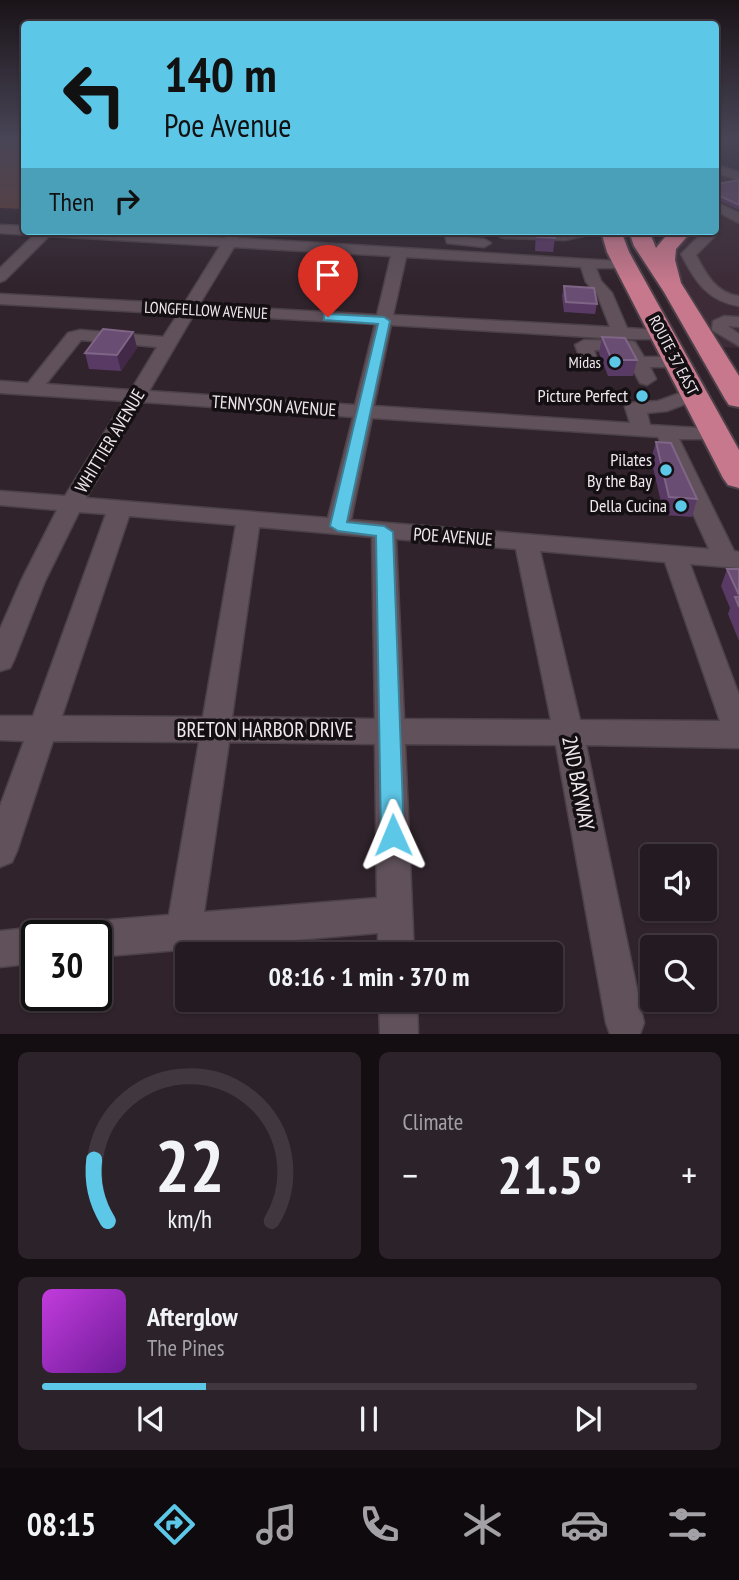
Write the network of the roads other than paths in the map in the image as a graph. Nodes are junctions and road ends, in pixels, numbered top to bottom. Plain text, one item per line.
1 (719, 208) edge
2 (738, 218) edge
3 (719, 219) edge
4 (0, 229) edge
5 (21, 231) edge
6 (42, 235) edge
7 (138, 235) edge
8 (451, 235) edge
9 (551, 235) edge
10 (596, 235) edge
11 (640, 235) edge
12 (678, 235) edge
13 (708, 235) edge
14 (232, 237) edge
15 (505, 242) edge
16 (619, 249) edge
17 (399, 254) junction
18 (587, 264) junction
19 (0, 277) edge
20 (673, 287) junction
21 (0, 299) edge
22 (739, 301) edge
23 (189, 309) junction
24 (739, 310) edge
25 (384, 321) junction
26 (739, 322) edge
27 (617, 328) junction
28 (699, 329) junction
29 (663, 335) junction
30 (578, 336) junction
31 (739, 341) edge
32 (169, 342) junction
33 (638, 362) junction
34 (677, 362) junction
35 (728, 364) edge
36 (590, 365) dead end
37 (647, 379) dead end
38 (0, 387) edge
39 (33, 389) junction
40 (694, 394) junction
41 (137, 396) junction
42 (739, 399) edge
43 (363, 412) junction
44 (642, 430) junction
45 (666, 432) junction
46 (715, 435) junction
47 (739, 478) edge
48 (0, 498) edge
49 (72, 503) junction
50 (120, 508) junction
51 (249, 519) junction
52 (338, 526) junction
53 (384, 532) junction
54 (526, 543) junction
55 (675, 556) junction
56 (733, 560) edge
57 (0, 660) edge
58 (0, 728) edge
59 (42, 728) junction
60 (216, 729) junction
61 (391, 731) junction
62 (568, 731) junction
63 (739, 734) edge
64 (0, 851) edge
65 (394, 914) junction
66 (184, 930) junction
67 (112, 937) edge
68 (395, 942) edge
69 (21, 947) edge
70 (0, 949) edge
71 (399, 1012) edge
72 (625, 1023) dead end
73 (400, 1034) edge

1 - 2 street
2 - 3 street
4 - 5 street
6 - 19 street
7 - 14 street
8 - 15 street
9 - 15 street
10 - 16 highway
11 - 20 highway, ROUTE 37 EAST
12 - 20 highway
13 - 22 street
14 - 17 street
14 - 23 street, WHITTIER AVENUE
15 - 17 street
15 - 18 street
16 - 18 street
16 - 29 highway, ROUTE 37 EAST
17 - 25 street
18 - 27 street
20 - 24 street
20 - 28 highway, ROUTE 37 EAST
21 - 23 street, LONGFELLOW AVENUE
23 - 25 street, LONGFELLOW AVENUE
23 - 32 street, WHITTIER AVENUE
24 - 28 street
25 - 30 street, LONGFELLOW AVENUE
25 - 43 street
26 - 31 street
27 - 29 street
27 - 30 street
28 - 35 highway, ROUTE 37 EAST
29 - 34 highway, ROUTE 37 EAST
30 - 33 street, LONGFELLOW AVENUE
30 - 36 street
32 - 39 street
32 - 41 street, WHITTIER AVENUE
33 - 34 street
33 - 37 street
34 - 40 highway, ROUTE 37 EAST
35 - 42 highway, ROUTE 37 EAST
38 - 39 street, TENNYSON AVENUE
39 - 41 street, TENNYSON AVENUE
40 - 44 street
40 - 46 highway, ROUTE 37 EAST
41 - 43 street, TENNYSON AVENUE
41 - 49 street, WHITTIER AVENUE
43 - 44 street, TENNYSON AVENUE
43 - 52 street
44 - 45 street, TENNYSON AVENUE
45 - 46 street, TENNYSON AVENUE
45 - 56 street
46 - 47 highway, ROUTE 37 EAST
48 - 49 street, POE AVENUE
49 - 50 street, POE AVENUE
49 - 57 street, WHITTIER AVENUE
50 - 51 street, POE AVENUE
50 - 59 street
51 - 52 street, POE AVENUE
51 - 60 street
52 - 53 street, POE AVENUE
53 - 54 street, POE AVENUE
53 - 61 street
54 - 55 street, POE AVENUE
54 - 62 street, 2ND BAYWAY
55 - 56 street, POE AVENUE
55 - 63 street
58 - 59 street, BRETON HARBOR DRIVE
59 - 60 street, BRETON HARBOR DRIVE
59 - 64 street
60 - 61 street, BRETON HARBOR DRIVE
60 - 66 street
61 - 62 street, BRETON HARBOR DRIVE
61 - 65 street
62 - 63 street, BRETON HARBOR DRIVE
62 - 72 street, 2ND BAYWAY
65 - 66 street
65 - 68 street
66 - 67 street
69 - 70 street
71 - 73 street

